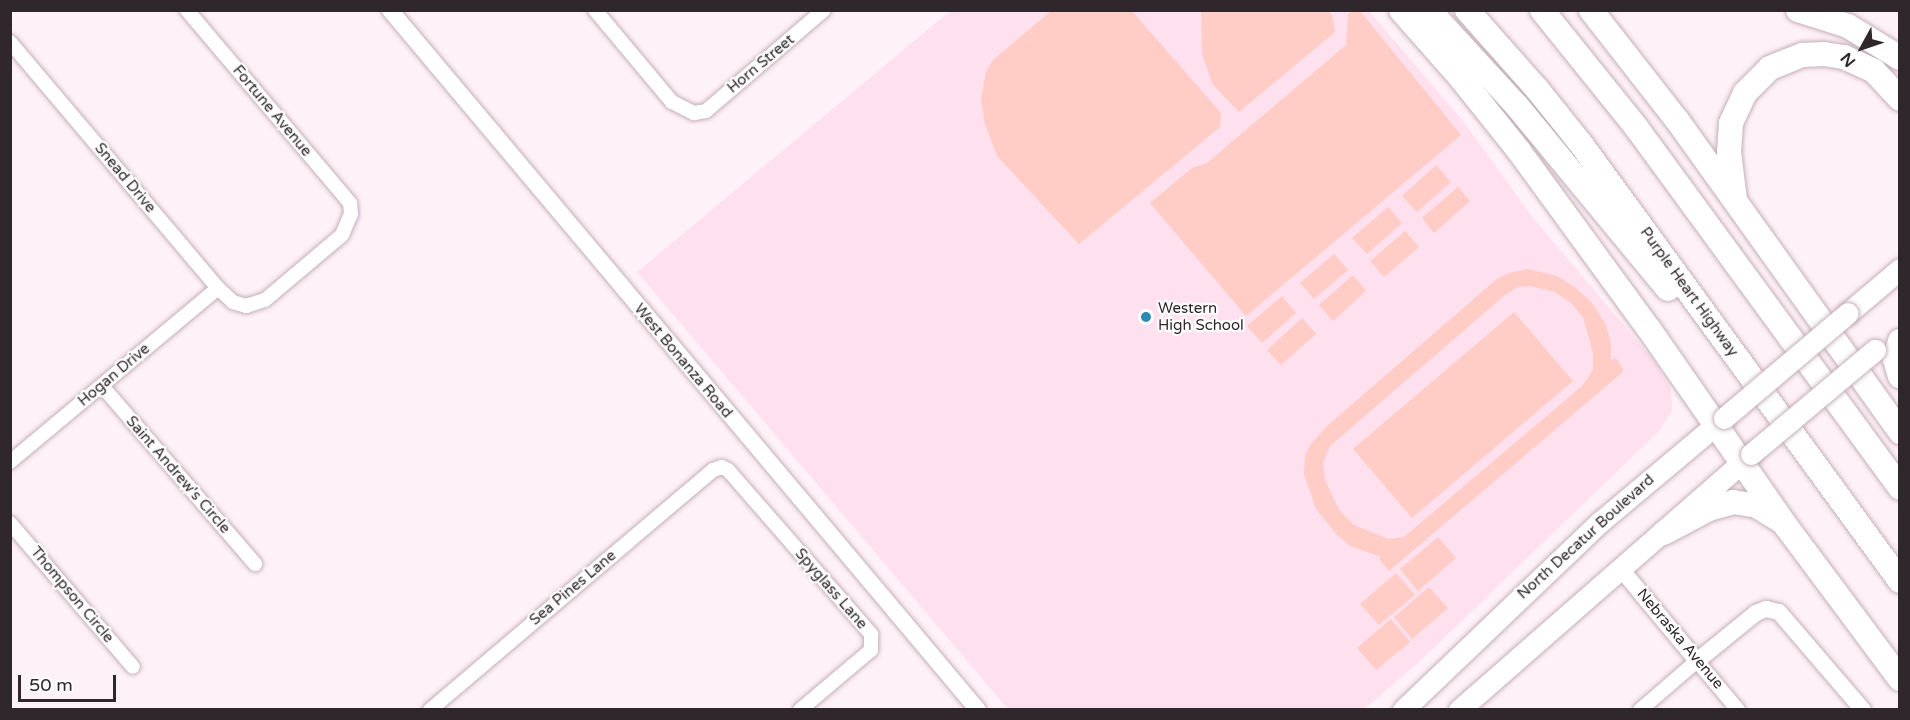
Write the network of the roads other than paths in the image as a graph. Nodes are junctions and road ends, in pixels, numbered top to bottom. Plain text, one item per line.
1 (188, 10) edge
2 (390, 10) edge
3 (595, 10) edge
4 (824, 10) edge
5 (1401, 10) edge
6 (1429, 10) edge
7 (1467, 10) edge
8 (1542, 10) edge
9 (1591, 10) edge
10 (1798, 10) edge
11 (10, 42) edge
12 (1899, 58) edge
13 (1899, 99) edge
14 (1735, 203) junction
15 (1899, 269) edge
16 (218, 288) junction
17 (246, 306) joint
18 (1899, 331) edge
19 (1899, 341) edge
20 (1899, 376) edge
21 (102, 386) junction
22 (1720, 421) junction
23 (1899, 432) edge
24 (1746, 458) junction
25 (10, 462) edge
26 (717, 469) joint
27 (1832, 488) junction
28 (1899, 488) edge
29 (10, 523) edge
30 (1786, 526) junction
31 (1664, 532) junction
32 (255, 564) dead end
33 (1621, 569) junction
34 (1899, 581) edge
35 (1697, 661) junction
36 (133, 667) dead end
37 (1899, 679) edge
38 (1863, 709) edge
39 (430, 710) edge
40 (800, 710) edge
41 (978, 710) edge
42 (1403, 710) edge
43 (1459, 710) edge
44 (1640, 710) edge
45 (1738, 710) edge

1 - 17 street, Fortune Avenue
2 - 41 street, West Bonanza Road
3 - 4 street, Horn Street
5 - 22 highway
6 - 27 highway
7 - 27 highway, Purple Heart Highway
8 - 28 highway
9 - 14 highway
10 - 12 highway
11 - 16 street, Snead Drive
13 - 14 highway
14 - 23 highway
15 - 22 main road, North Decatur Boulevard, bridge
16 - 17 street, Snead Drive
16 - 21 street, Hogan Drive
18 - 24 main road, bridge
19 - 20 highway
21 - 25 street, Hogan Drive
21 - 32 street, Saint Andrew's Circle
22 - 24 highway
22 - 42 main road, North Decatur Boulevard
24 - 30 highway
24 - 31 main road
26 - 39 street, Sea Pines Lane
26 - 40 street, Spyglass Lane
27 - 34 highway, Purple Heart Highway
29 - 36 street, Thompson Circle
30 - 31 highway
30 - 37 highway
31 - 33 main road
33 - 35 street, Nebraska Avenue
33 - 43 main road
35 - 38 street
35 - 44 street
35 - 45 street, Nebraska Avenue

